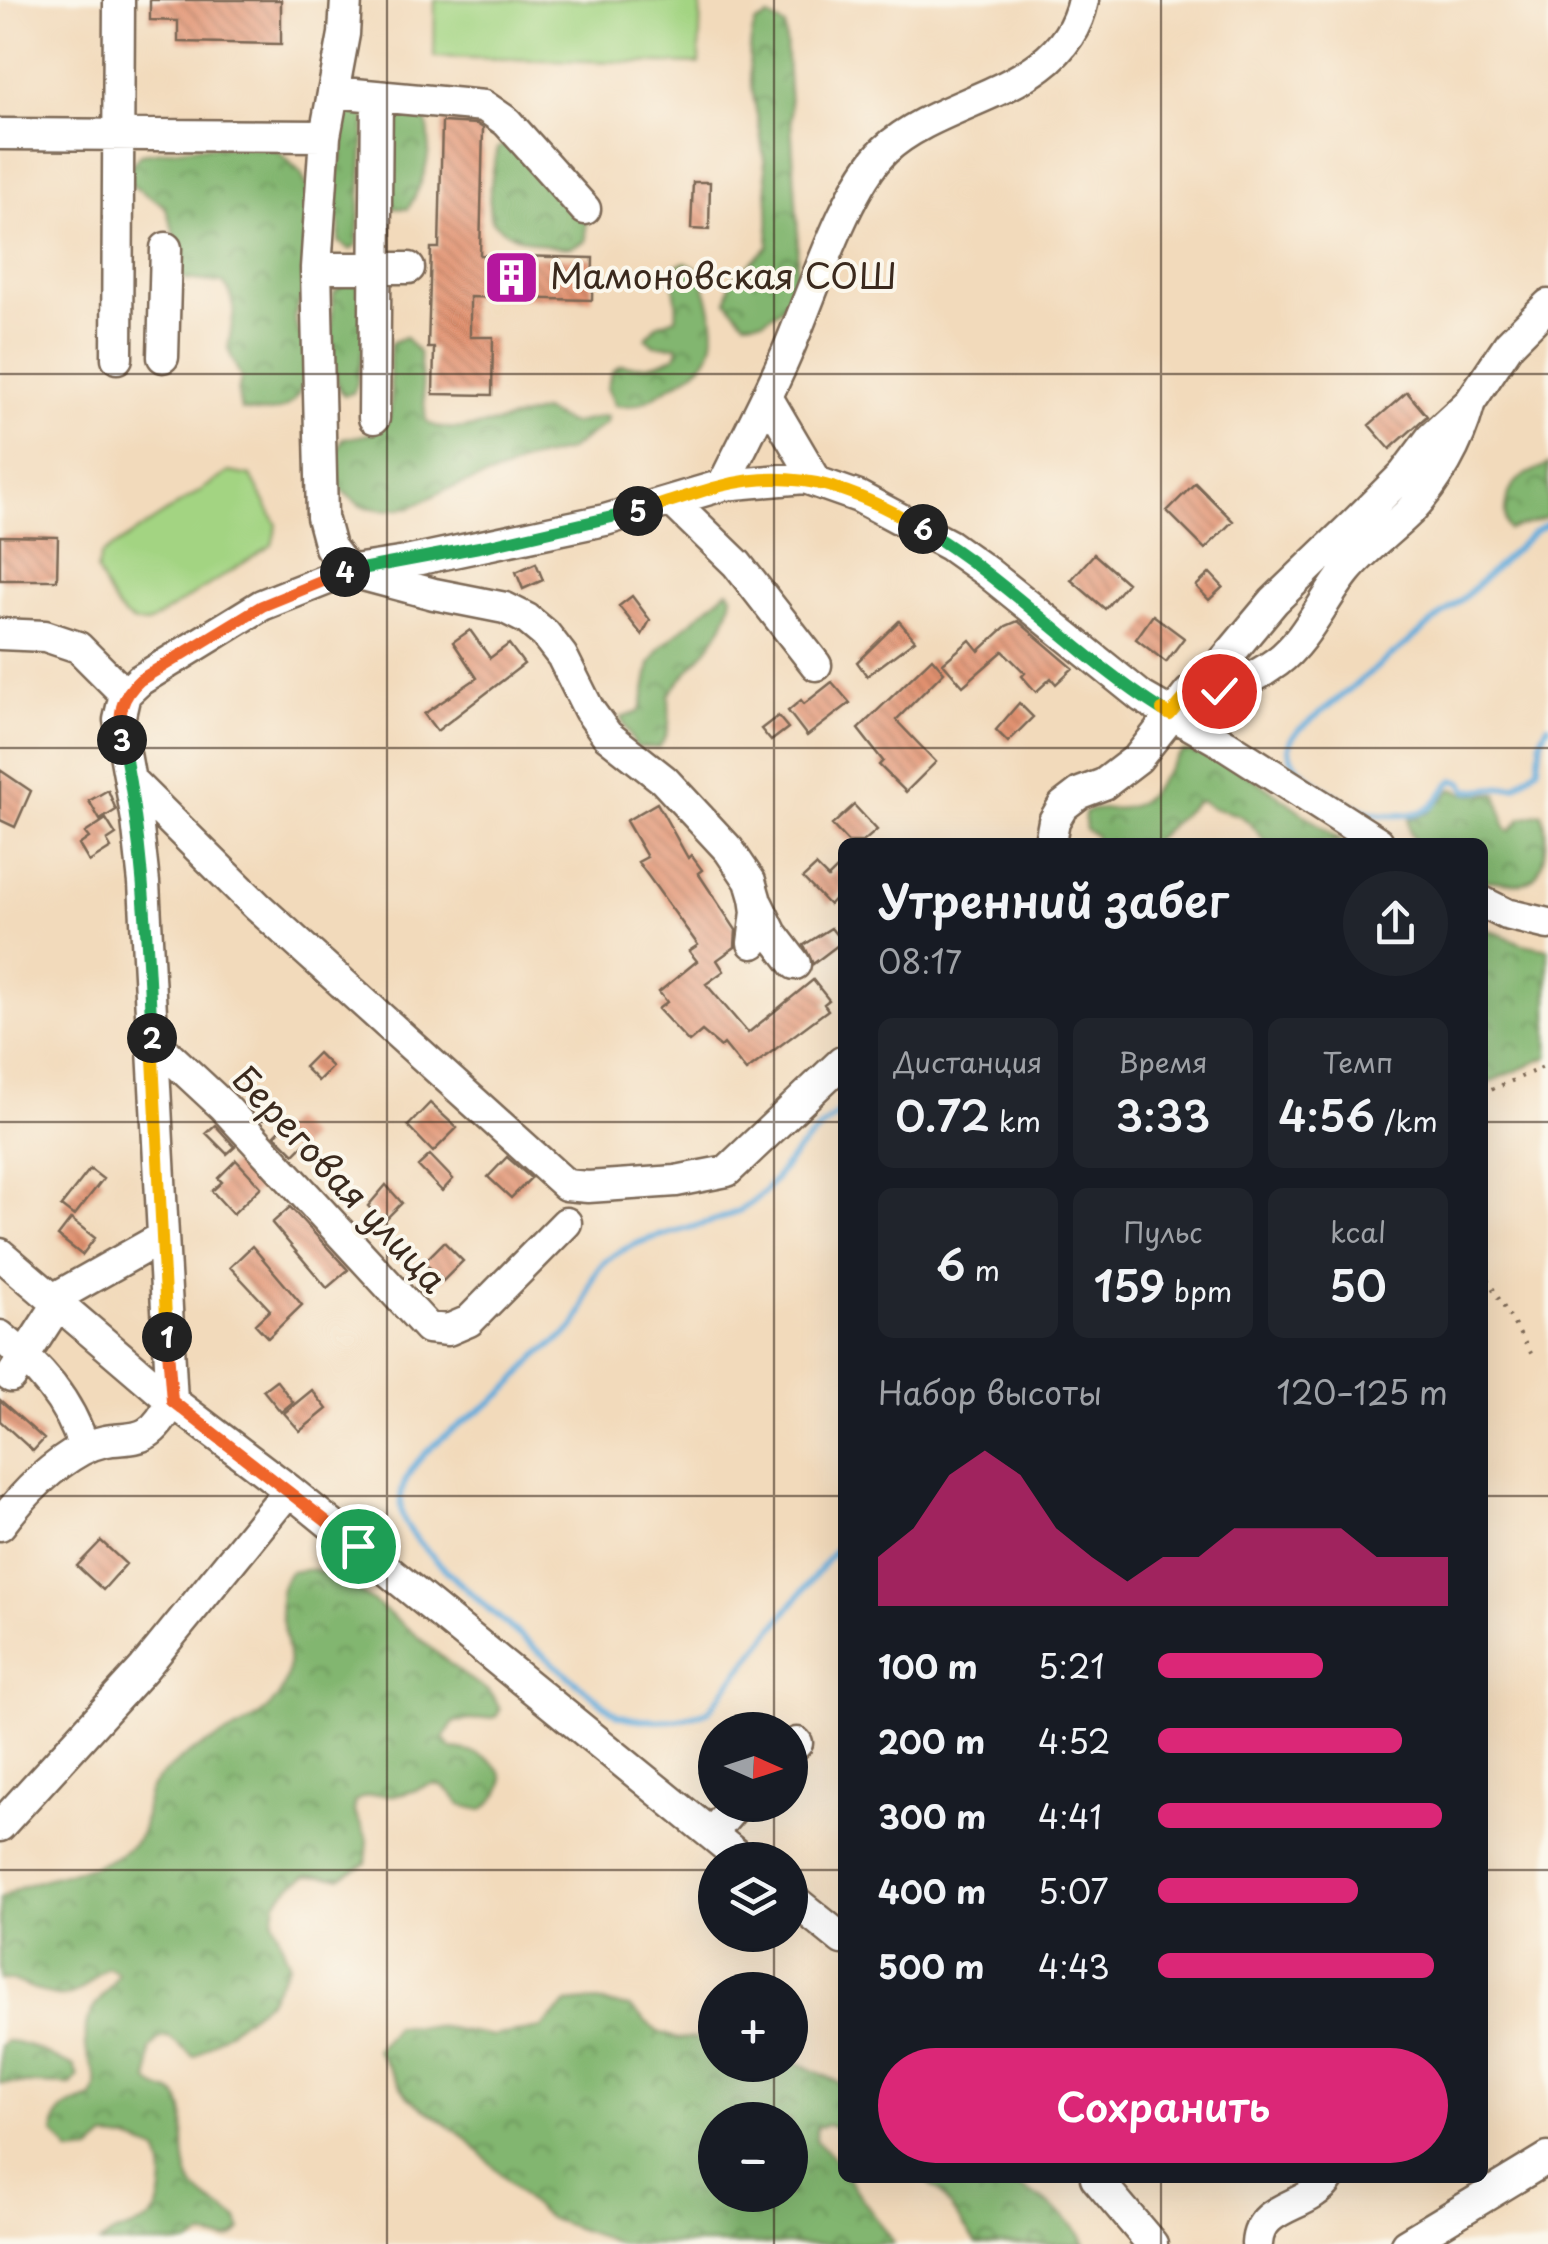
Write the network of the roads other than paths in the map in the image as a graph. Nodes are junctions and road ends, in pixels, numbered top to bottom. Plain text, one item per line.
1 (119, 0) edge
2 (346, 0) edge
3 (1112, 0) edge
4 (1081, 8) edge
5 (332, 92) junction
6 (377, 96) junction
7 (118, 133) junction
8 (0, 134) edge
9 (325, 136) junction
10 (585, 208) dead end
11 (166, 248) dead end
12 (316, 268) junction
13 (373, 268) junction
14 (409, 268) dead end
15 (117, 302) junction
16 (164, 303) junction
17 (1548, 305) edge
18 (163, 357) dead end
19 (117, 358) dead end
20 (766, 397) junction
21 (1470, 402) junction
22 (374, 418) dead end
23 (817, 482) junction
24 (722, 485) junction
25 (673, 502) junction
26 (348, 571) junction
27 (0, 634) edge
28 (816, 664) dead end
29 (1226, 688) junction
30 (125, 694) junction
31 (1180, 704) junction
32 (1218, 740) junction
33 (130, 780) junction
34 (1051, 838) edge
35 (1372, 838) edge
36 (756, 898) junction
37 (1488, 904) edge
38 (1548, 924) edge
39 (753, 943) dead end
40 (795, 964) dead end
41 (152, 1040) junction
42 (838, 1066) edge
43 (566, 1224) dead end
44 (163, 1237) junction
45 (0, 1254) edge
46 (56, 1302) junction
47 (0, 1336) edge
48 (18, 1366) junction
49 (172, 1401) junction
50 (84, 1448) junction
51 (289, 1490) junction
52 (0, 1525) edge
53 (721, 1822) edge
54 (0, 1826) edge
55 (711, 1834) junction
56 (721, 1842) edge
57 (808, 1913) edge
58 (838, 1937) edge
59 (1548, 2158) edge
60 (1100, 2183) edge
61 (1324, 2183) edge
62 (1152, 2244) edge
63 (1256, 2244) edge
64 (1406, 2244) edge

1 - 7 street
2 - 5 street
3 - 4 street
4 - 20 street
5 - 6 street
5 - 9 street
6 - 10 street
6 - 13 street
7 - 8 street
7 - 9 street
7 - 15 street
9 - 12 street
11 - 16 street
12 - 13 street
12 - 26 street
13 - 14 street
13 - 22 street
15 - 16 street
15 - 19 street
16 - 18 street
17 - 21 street
20 - 23 street
20 - 24 street
21 - 29 street
21 - 31 street
23 - 24 street
23 - 31 street
24 - 25 street
25 - 26 street
25 - 28 street
26 - 30 street
26 - 36 street
27 - 30 street
29 - 31 street
29 - 32 street
30 - 33 street
31 - 32 street
31 - 34 street
32 - 35 street
33 - 41 street
33 - 42 street
36 - 39 street
36 - 40 street
37 - 38 street
41 - 43 street, Береговая улица
41 - 44 street
44 - 46 street
44 - 49 street
45 - 46 street
46 - 48 street
46 - 49 street
47 - 48 street
48 - 50 street
49 - 50 street
49 - 51 street
50 - 52 street
51 - 54 street
51 - 55 street
53 - 55 street
55 - 56 street
57 - 58 street
59 - 64 street
60 - 62 street
61 - 63 street

